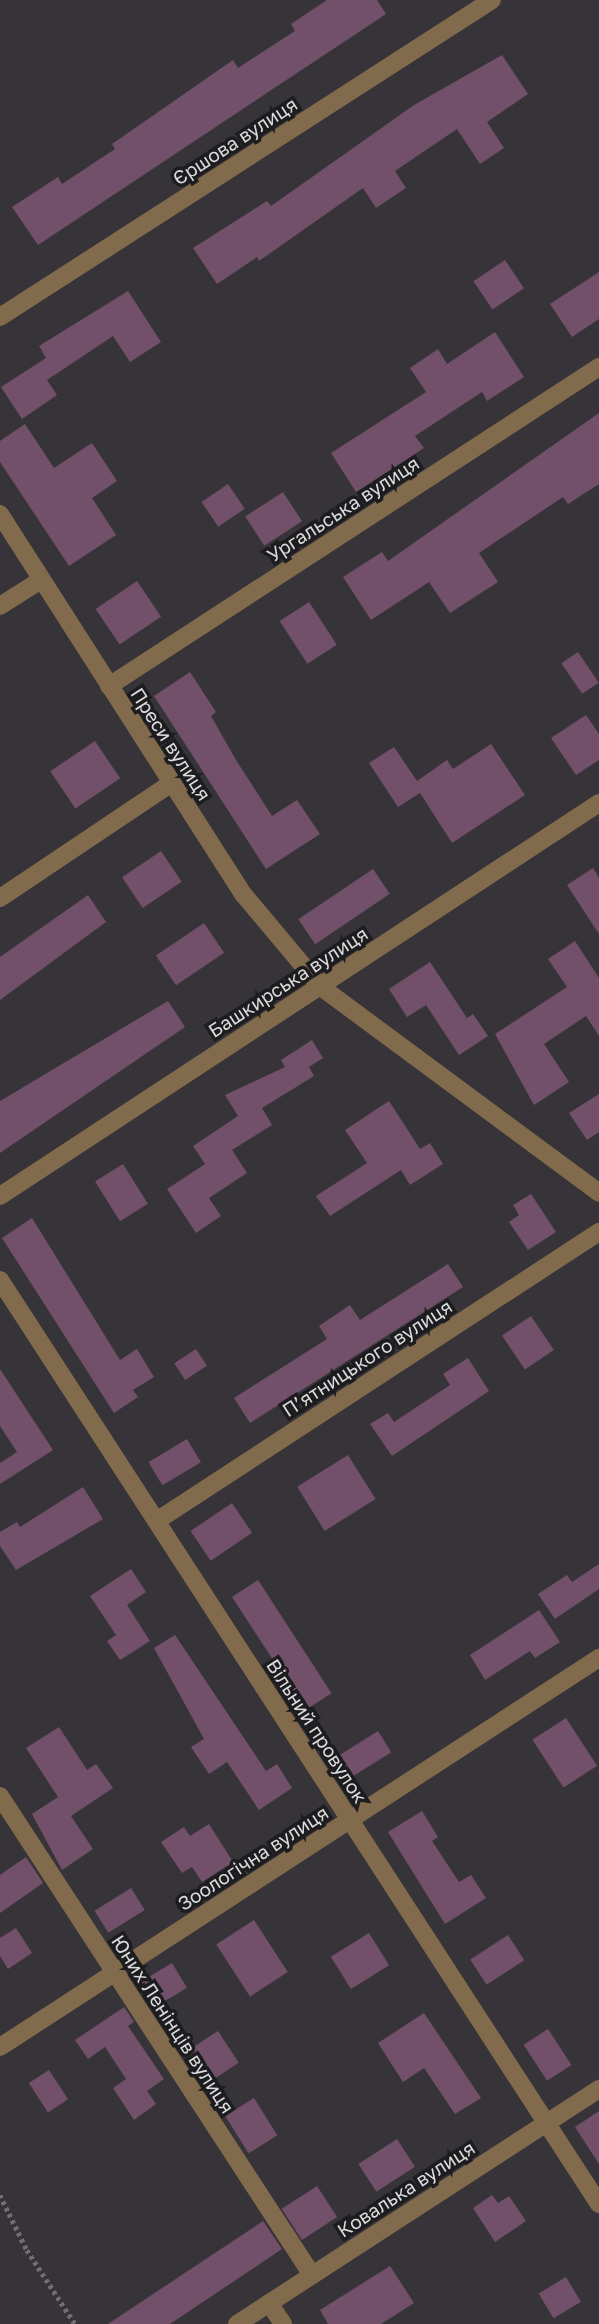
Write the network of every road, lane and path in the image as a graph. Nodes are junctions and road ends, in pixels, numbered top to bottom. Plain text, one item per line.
1 (492, 0) edge
2 (0, 317) edge
3 (599, 366) edge
4 (0, 514) edge
5 (41, 580) junction
6 (0, 606) edge
7 (109, 686) junction
8 (172, 783) junction
9 (599, 803) edge
10 (0, 898) edge
11 (321, 987) junction
12 (599, 1193) edge
13 (0, 1196) edge
14 (599, 1231) edge
15 (0, 1280) edge
16 (158, 1520) junction
17 (599, 1658) edge
18 (0, 1796) edge
19 (349, 1821) junction
20 (115, 1972) junction
21 (0, 2047) edge
22 (599, 2089) edge
23 (547, 2123) junction
24 (0, 2195) edge
25 (599, 2204) edge
26 (312, 2275) junction
27 (269, 2303) junction
28 (75, 2324) edge
29 (237, 2324) edge
30 (283, 2324) edge

1 - 2 street, Єршова вулиця
3 - 7 street, Ургальська вулиця
4 - 5 street, Преси вулиця
5 - 6 street
5 - 7 street, Преси вулиця
7 - 8 street, Преси вулиця
8 - 10 street
8 - 11 street, Преси вулиця
9 - 11 street, Башкирська вулиця
11 - 12 street, Преси вулиця
11 - 13 street, Башкирська вулиця
14 - 16 street, П’ятницького вулиця
15 - 16 street, Вільний провулок
16 - 19 street, Вільний провулок
17 - 19 street, Зоологічна вулиця
18 - 20 street, Юних Ленінців вулиця
19 - 20 street, Зоологічна вулиця
19 - 23 street, Вільний провулок
20 - 21 street, Зоологічна вулиця
20 - 26 street, Юних Ленінців вулиця
22 - 23 street, Ковалька вулиця
23 - 25 street, Вільний провулок
23 - 26 street, Ковалька вулиця
24 - 28 path
26 - 27 street, Ковалька вулиця
27 - 29 street, Ковалька вулиця
27 - 30 street

